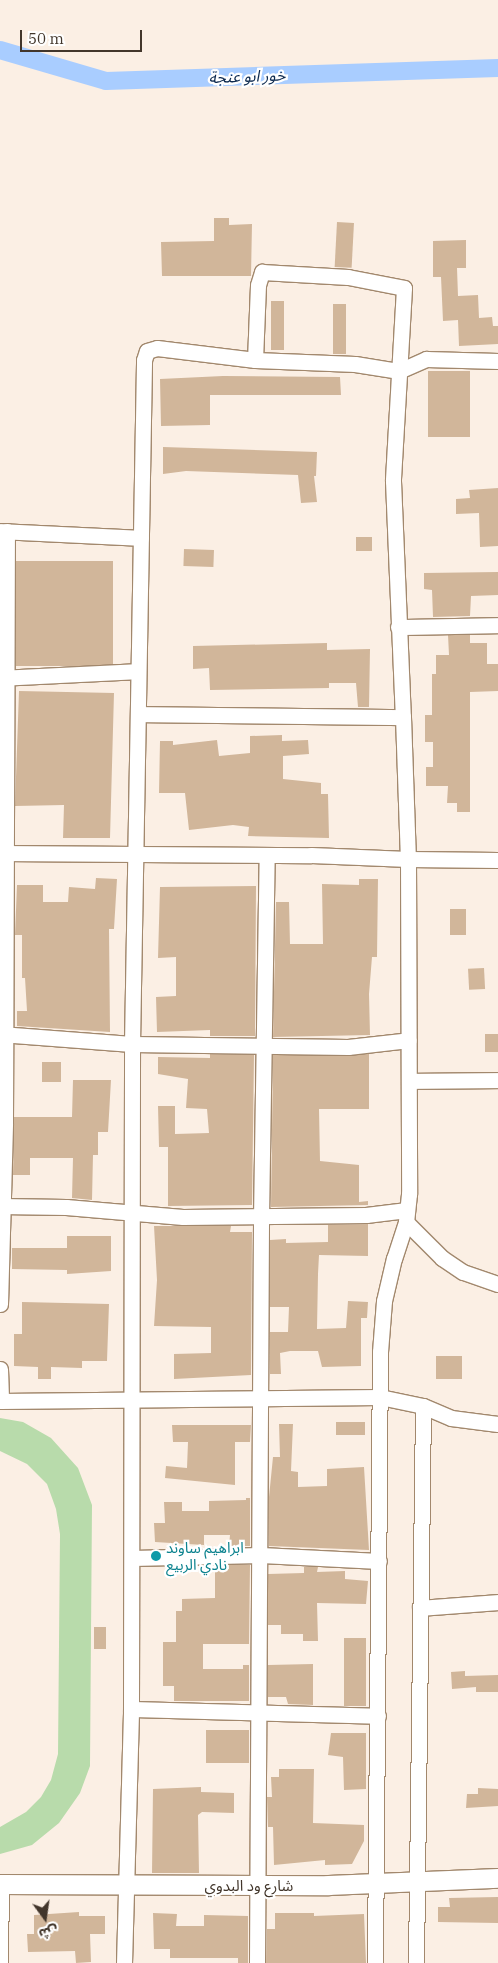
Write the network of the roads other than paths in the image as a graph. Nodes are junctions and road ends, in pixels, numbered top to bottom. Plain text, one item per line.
1 (255, 360) junction
2 (498, 361) edge
3 (399, 371) junction
4 (3, 531) edge
5 (141, 538) junction
6 (498, 625) edge
7 (398, 627) junction
8 (138, 671) junction
9 (3, 678) edge
10 (139, 714) junction
11 (403, 717) junction
12 (3, 853) edge
13 (136, 854) junction
14 (267, 855) junction
15 (408, 859) junction
16 (498, 860) edge
17 (3, 1034) edge
18 (409, 1040) junction
19 (132, 1044) junction
20 (262, 1045) junction
21 (498, 1080) edge
22 (410, 1081) junction
23 (1, 1206) edge
24 (134, 1215) junction
25 (407, 1216) junction
26 (261, 1218) junction
27 (498, 1284) edge
28 (0, 1304) edge
29 (0, 1369) edge
30 (380, 1397) junction
31 (262, 1398) junction
32 (133, 1400) junction
33 (0, 1401) edge
34 (424, 1406) junction
35 (498, 1424) edge
36 (261, 1555) junction
37 (132, 1558) junction
38 (378, 1561) junction
39 (498, 1602) edge
40 (420, 1608) junction
41 (132, 1709) junction
42 (258, 1713) junction
43 (378, 1716) junction
44 (498, 1878) edge
45 (418, 1883) junction
46 (1, 1884) edge
47 (378, 1884) junction
48 (126, 1886) junction
49 (259, 1886) junction
50 (0, 1963) edge
51 (124, 1963) edge
52 (257, 1963) edge
53 (375, 1963) edge
54 (416, 1963) edge

1 - 3 street
1 - 3 street
1 - 5 street
2 - 3 street
3 - 7 street
4 - 5 street
4 - 9 street
5 - 8 street
6 - 7 street
7 - 11 street
8 - 9 street
8 - 10 street
9 - 12 street
10 - 11 street
10 - 13 street
11 - 15 street
12 - 13 street
12 - 17 street
13 - 14 street
13 - 19 street
14 - 15 street
14 - 20 street
15 - 16 street
15 - 18 street
17 - 19 street
17 - 23 street
18 - 20 street
18 - 22 street
19 - 20 street
19 - 24 street
20 - 26 street
21 - 22 street
22 - 25 street
23 - 24 street
23 - 28 street
24 - 26 street
24 - 32 street
25 - 26 street
25 - 27 street
25 - 30 street
26 - 31 street
29 - 33 street
30 - 31 street
30 - 34 street
30 - 38 street
31 - 32 street
31 - 36 street
32 - 33 street
32 - 37 street
34 - 35 street
34 - 40 street
36 - 37 street
36 - 38 street
36 - 42 street
37 - 41 street
38 - 43 street
39 - 40 street
40 - 45 street
41 - 42 street
41 - 48 street
42 - 43 street
42 - 49 street
43 - 47 street
44 - 45 street, شارع ود البدوي
45 - 47 street, شارع ود البدوي
45 - 54 street
46 - 48 street, شارع ود البدوي
46 - 50 street
47 - 49 street, شارع ود البدوي
47 - 53 street
48 - 49 street, شارع ود البدوي
48 - 51 street
49 - 52 street

